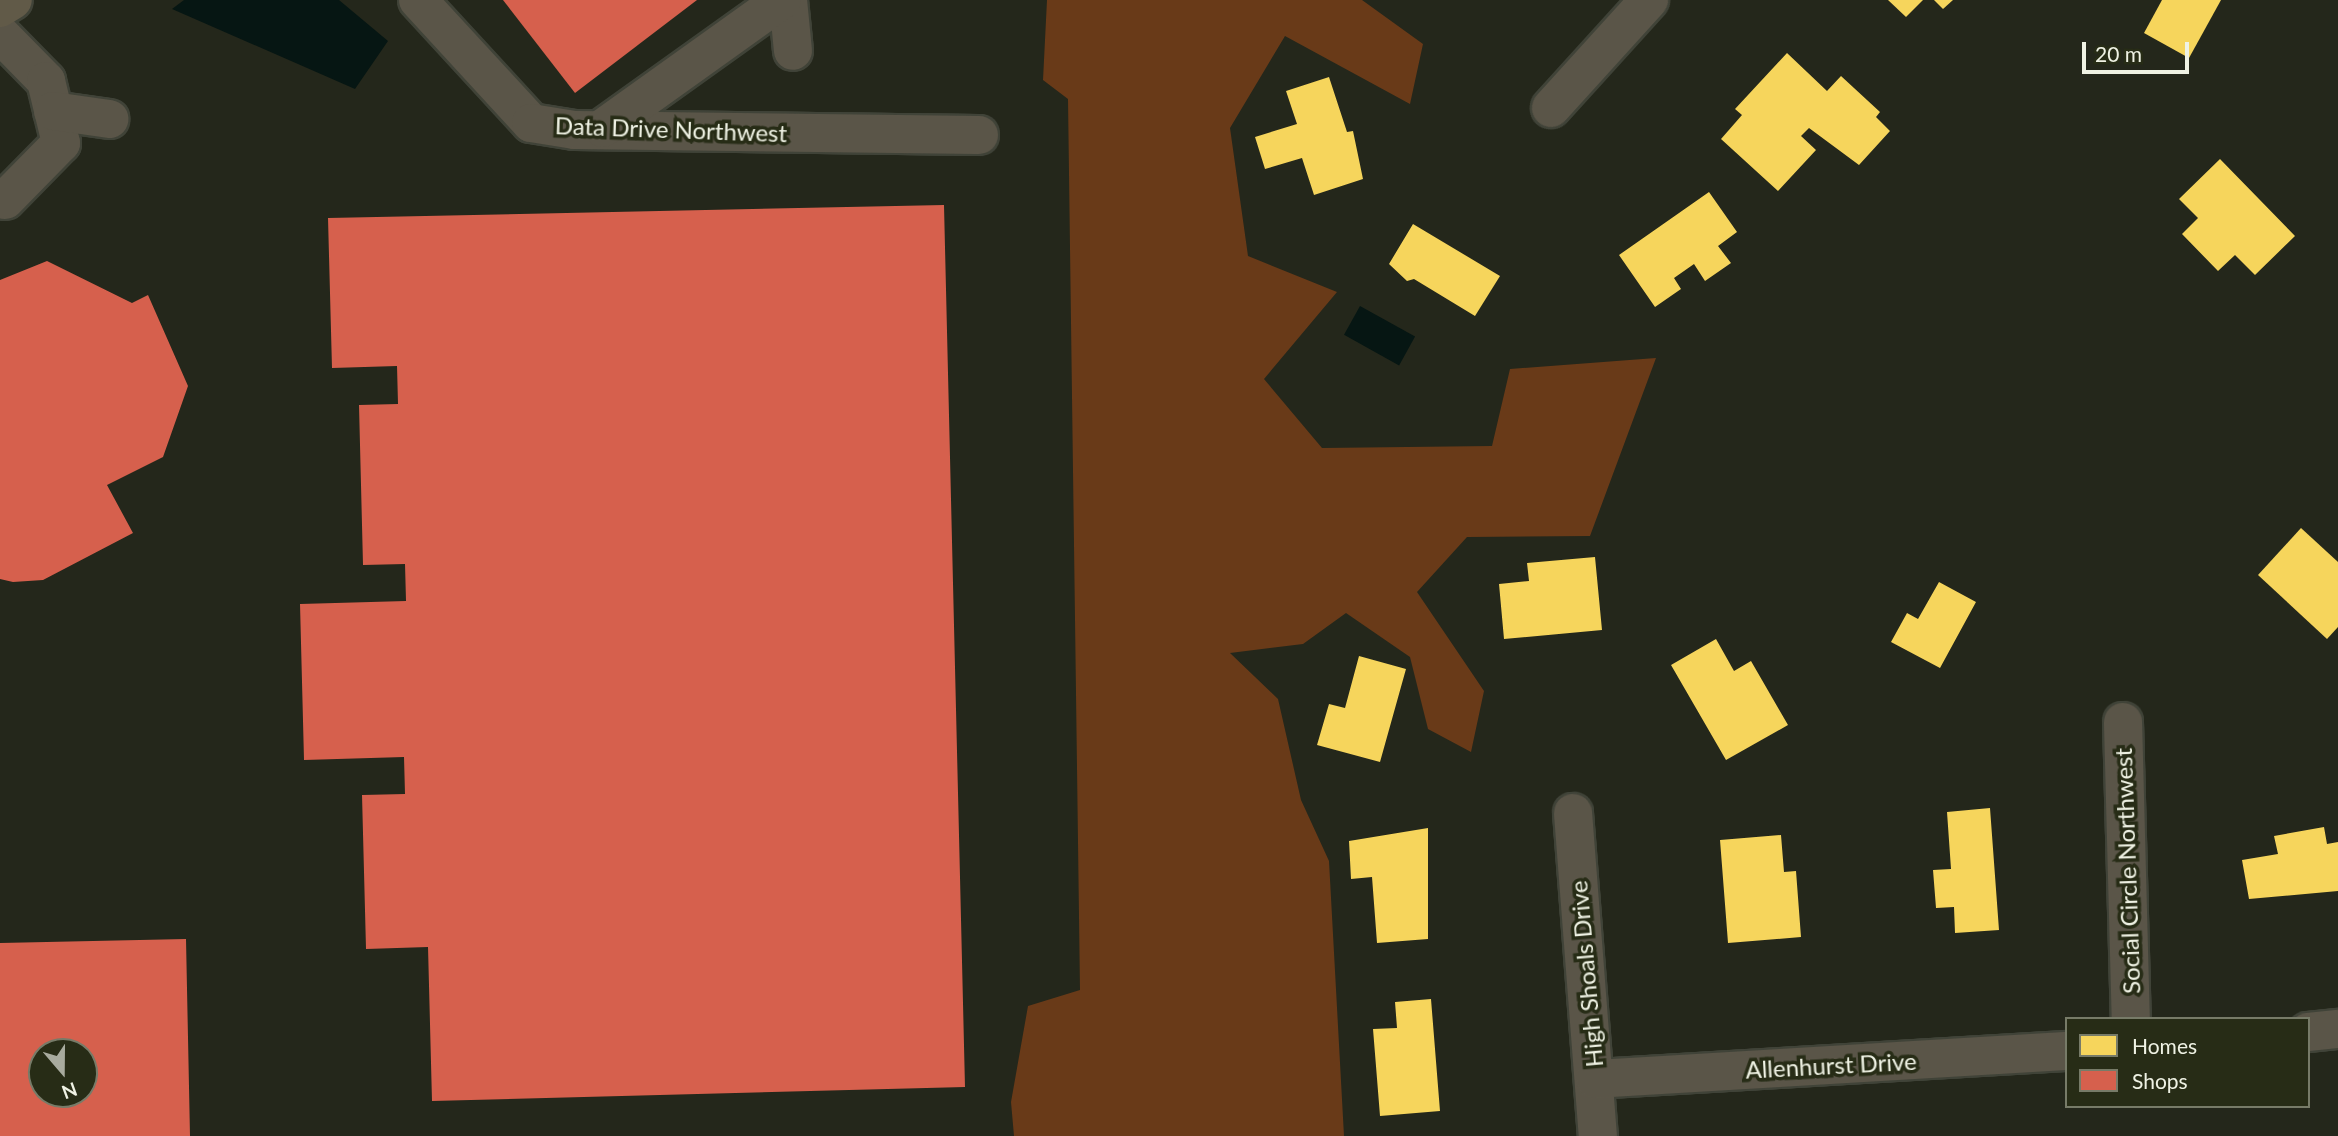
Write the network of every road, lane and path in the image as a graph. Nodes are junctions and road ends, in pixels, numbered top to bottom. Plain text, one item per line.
1 (13, 0) edge
2 (418, 0) edge
3 (782, 0) edge
4 (788, 0) edge
5 (1649, 0) edge
6 (0, 8) edge
7 (0, 34) edge
8 (793, 51) dead end
9 (1551, 108) dead end
10 (53, 111) junction
11 (109, 119) dead end
12 (603, 128) junction
13 (978, 135) dead end
14 (5, 200) dead end
15 (2123, 722) dead end
16 (1573, 813) dead end
17 (2131, 1017) edge
18 (2338, 1029) edge
19 (2310, 1032) edge
20 (2065, 1051) edge
21 (1595, 1079) junction
22 (1598, 1136) edge

1 - 6 main road
2 - 12 street, Data Drive Northwest
3 - 12 street
4 - 8 street
5 - 9 street
7 - 10 street
10 - 11 street
10 - 14 street
12 - 13 street, Data Drive Northwest
15 - 17 street, Social Circle Northwest
16 - 21 street, High Shoals Drive
18 - 19 street
20 - 21 street, Allenhurst Drive
21 - 22 street, High Shoals Drive

